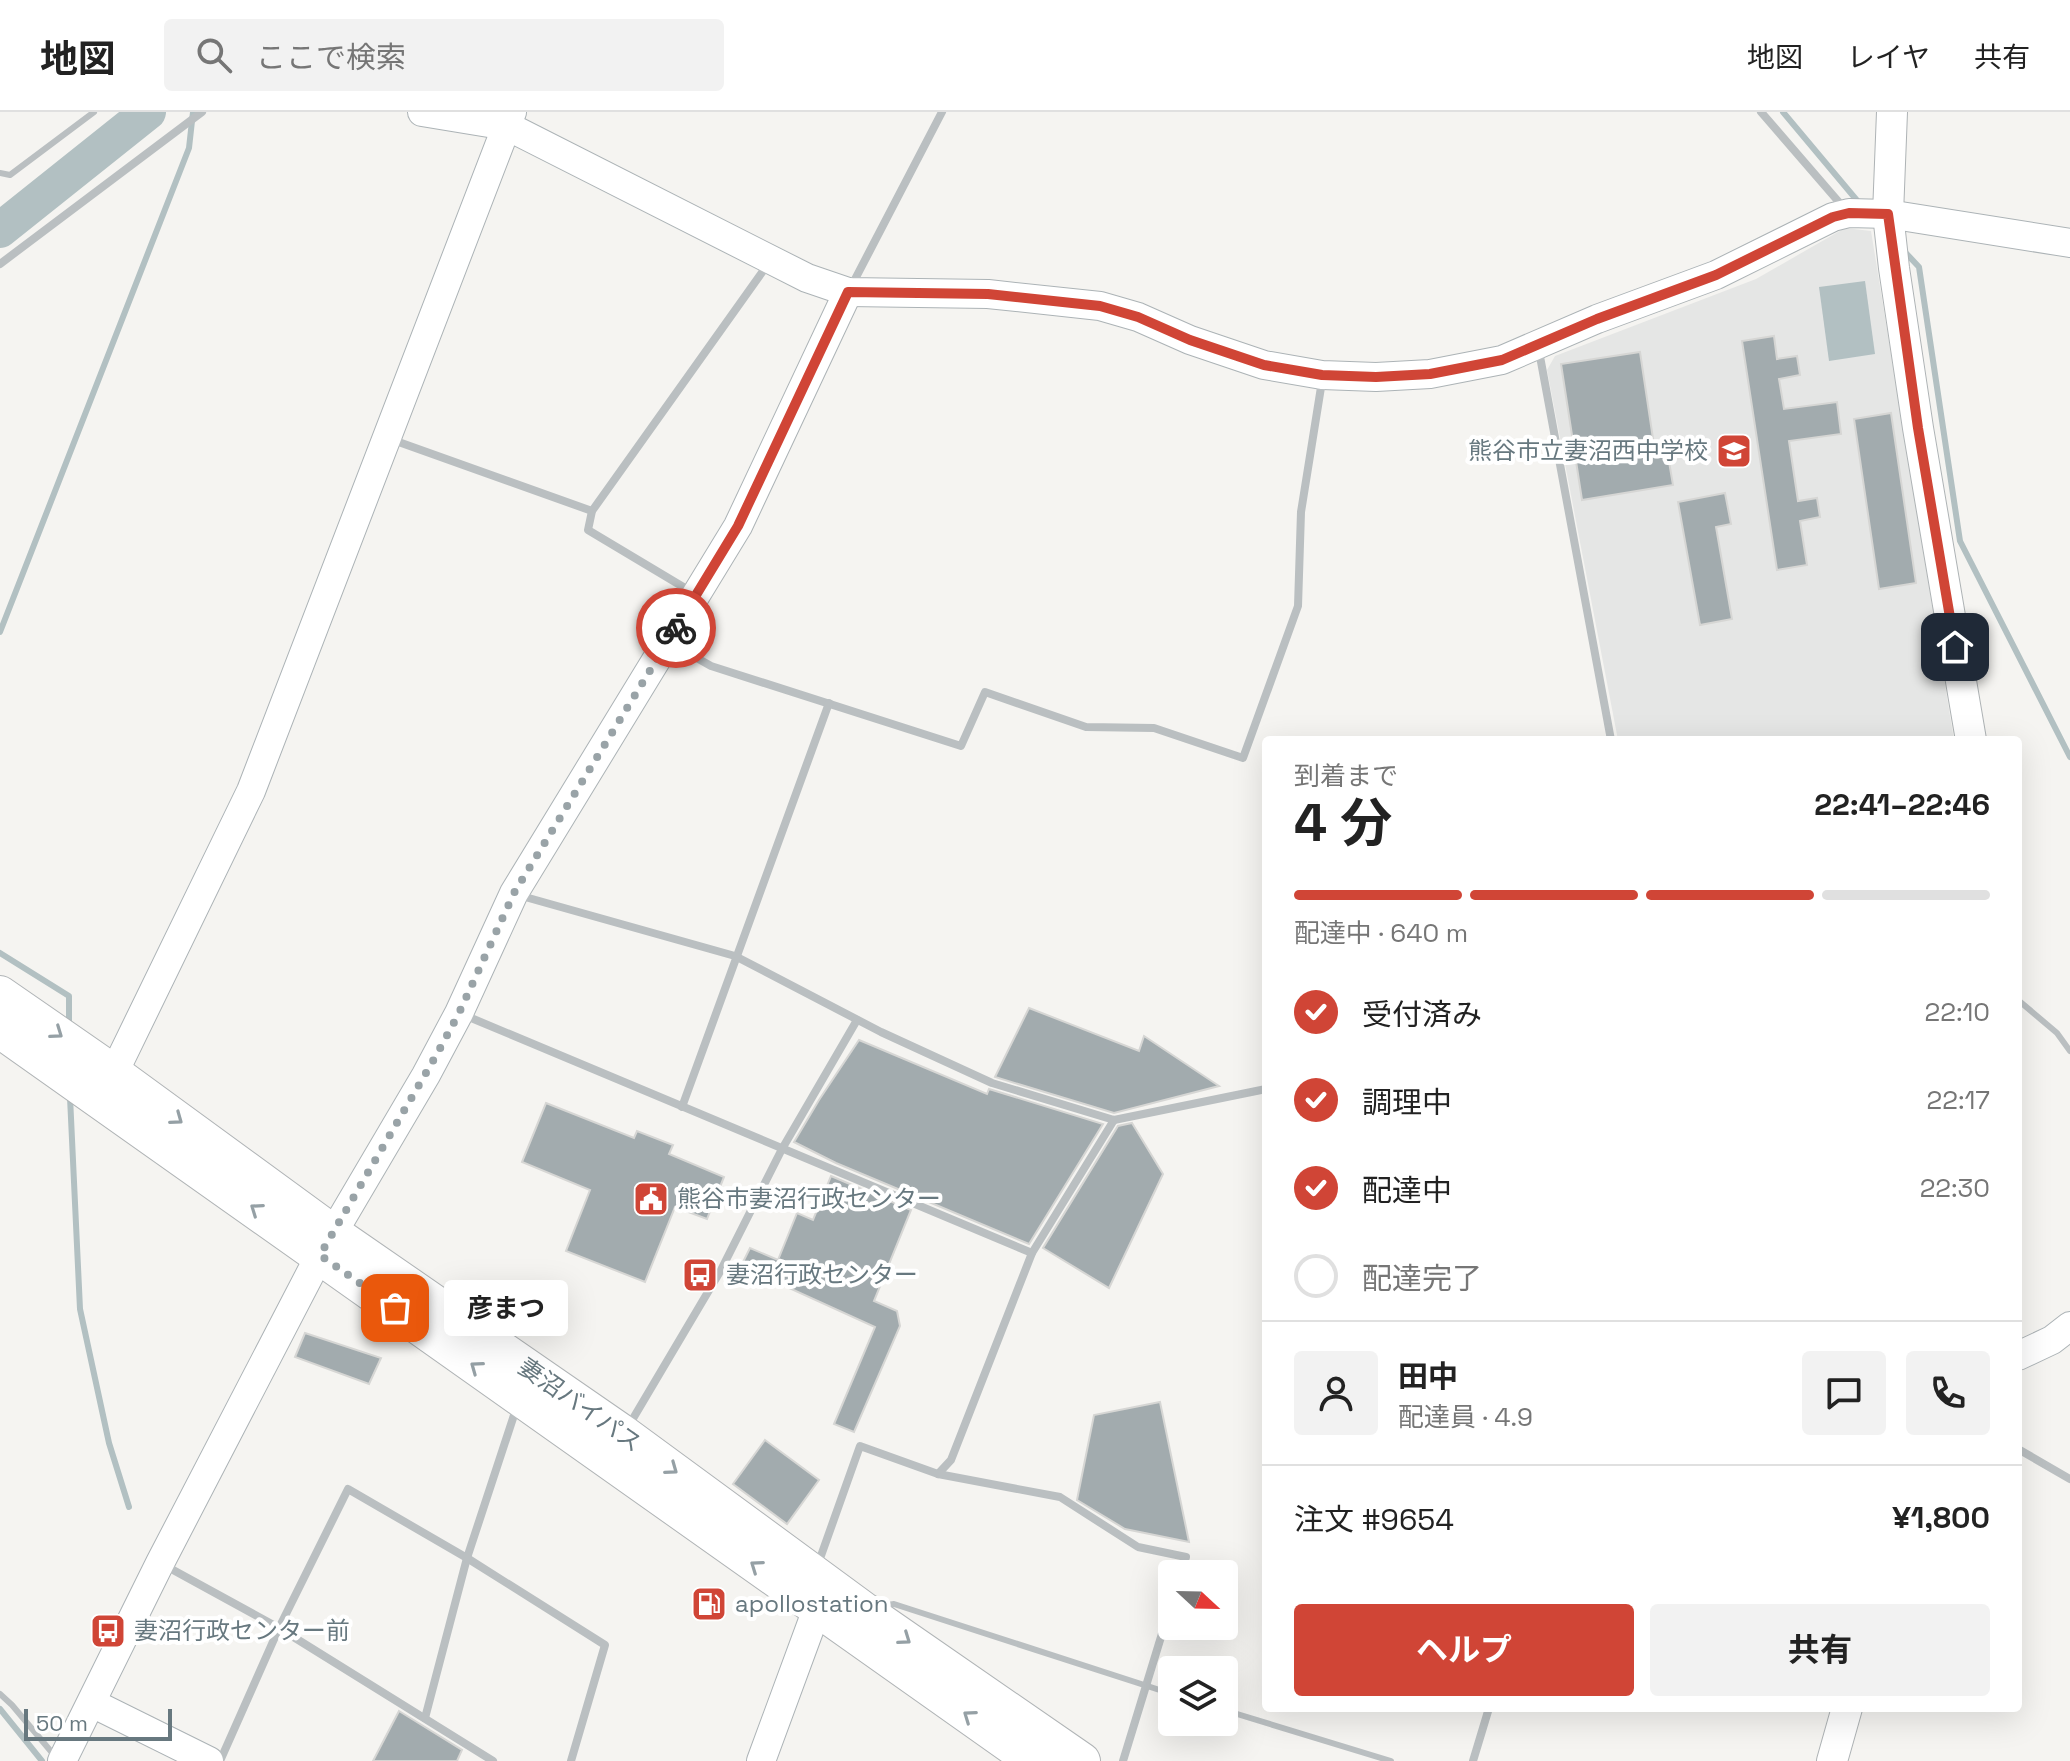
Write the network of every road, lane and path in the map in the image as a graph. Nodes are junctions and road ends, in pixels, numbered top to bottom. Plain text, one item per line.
1 (94, 112) edge
2 (202, 112) edge
3 (422, 112) edge
4 (942, 112) edge
5 (1761, 112) edge
6 (1892, 112) edge
7 (510, 119) edge
8 (0, 173) edge
9 (1849, 213) junction
10 (1888, 214) junction
11 (2070, 243) edge
12 (771, 260) junction
13 (0, 264) edge
14 (848, 292) junction
15 (1538, 345) junction
16 (1322, 375) junction
17 (388, 438) junction
18 (592, 511) junction
19 (696, 595) junction
20 (668, 641) junction
21 (829, 703) junction
22 (1610, 736) edge
23 (1970, 736) edge
24 (514, 893) junction
25 (735, 956) junction
26 (0, 994) edge
27 (2022, 1003) edge
28 (459, 1013) junction
29 (857, 1020) junction
30 (0, 1030) edge
31 (2070, 1051) edge
32 (107, 1086) junction
33 (1262, 1090) edge
34 (682, 1107) junction
35 (1114, 1120) junction
36 (782, 1149) junction
37 (326, 1244) junction
38 (1032, 1253) junction
39 (2070, 1326) edge
40 (2022, 1354) edge
41 (520, 1398) junction
42 (624, 1434) junction
43 (2022, 1451) edge
44 (938, 1474) junction
45 (2070, 1479) edge
46 (467, 1558) junction
47 (1185, 1560) edge
48 (160, 1563) junction
49 (815, 1574) junction
50 (817, 1609) junction
51 (865, 1611) junction
52 (279, 1628) junction
53 (1159, 1640) edge
54 (1144, 1686) junction
55 (1158, 1690) edge
56 (0, 1694) edge
57 (92, 1703) junction
58 (1488, 1712) edge
59 (1846, 1712) edge
60 (1238, 1714) edge
61 (425, 1718) junction
62 (61, 1761) edge
63 (209, 1761) edge
64 (220, 1761) edge
65 (493, 1761) edge
66 (571, 1761) edge
67 (761, 1761) edge
68 (1033, 1761) edge
69 (1082, 1761) edge
70 (1123, 1761) edge
71 (1391, 1761) edge
72 (1473, 1761) edge
73 (1832, 1761) edge

1 - 8 lane
2 - 13 street
3 - 7 street
4 - 14 street
5 - 9 street
6 - 10 main road
7 - 12 street
7 - 17 street
9 - 10 street
9 - 15 street
10 - 11 street
10 - 23 main road
12 - 14 street
12 - 18 street
14 - 16 street
14 - 19 street
15 - 16 street
15 - 22 street
16 - 21 street
17 - 18 street
17 - 32 street
18 - 19 street
19 - 20 street
20 - 21 street
20 - 24 street
21 - 25 street
24 - 25 street
24 - 28 street
25 - 29 street
25 - 34 street
26 -> 32 highway, 妻沼バイパス
27 - 31 lane
28 - 34 street
28 - 37 street
29 - 35 street
29 - 36 street
30 - 32 highway, 妻沼バイパス
32 - 37 highway, 妻沼バイパス
33 - 35 street
34 - 36 street
35 - 38 street
36 - 38 street
36 - 42 street
41 -> 37 highway, 妻沼バイパス
37 - 42 highway, 妻沼バイパス
37 - 48 street
38 - 44 street
39 - 40 street
41 - 46 street
50 -> 41 highway, 妻沼バイパス
42 -> 49 highway, 妻沼バイパス
43 - 45 street
44 - 47 street
44 - 49 street
46 - 52 street
46 - 61 street
46 - 66 street
48 - 52 street
48 - 57 street
49 - 51 highway, 妻沼バイパス
50 - 67 street
68 -> 50 highway, 妻沼バイパス
51 - 54 lane
51 -> 69 highway, 妻沼バイパス
52 - 61 street
52 - 64 street
53 - 54 street
54 - 55 lane
54 - 70 street
56 - 62 lane
57 - 62 street
57 - 63 street
58 - 72 street
59 - 73 main road
60 - 71 lane
61 - 65 street

